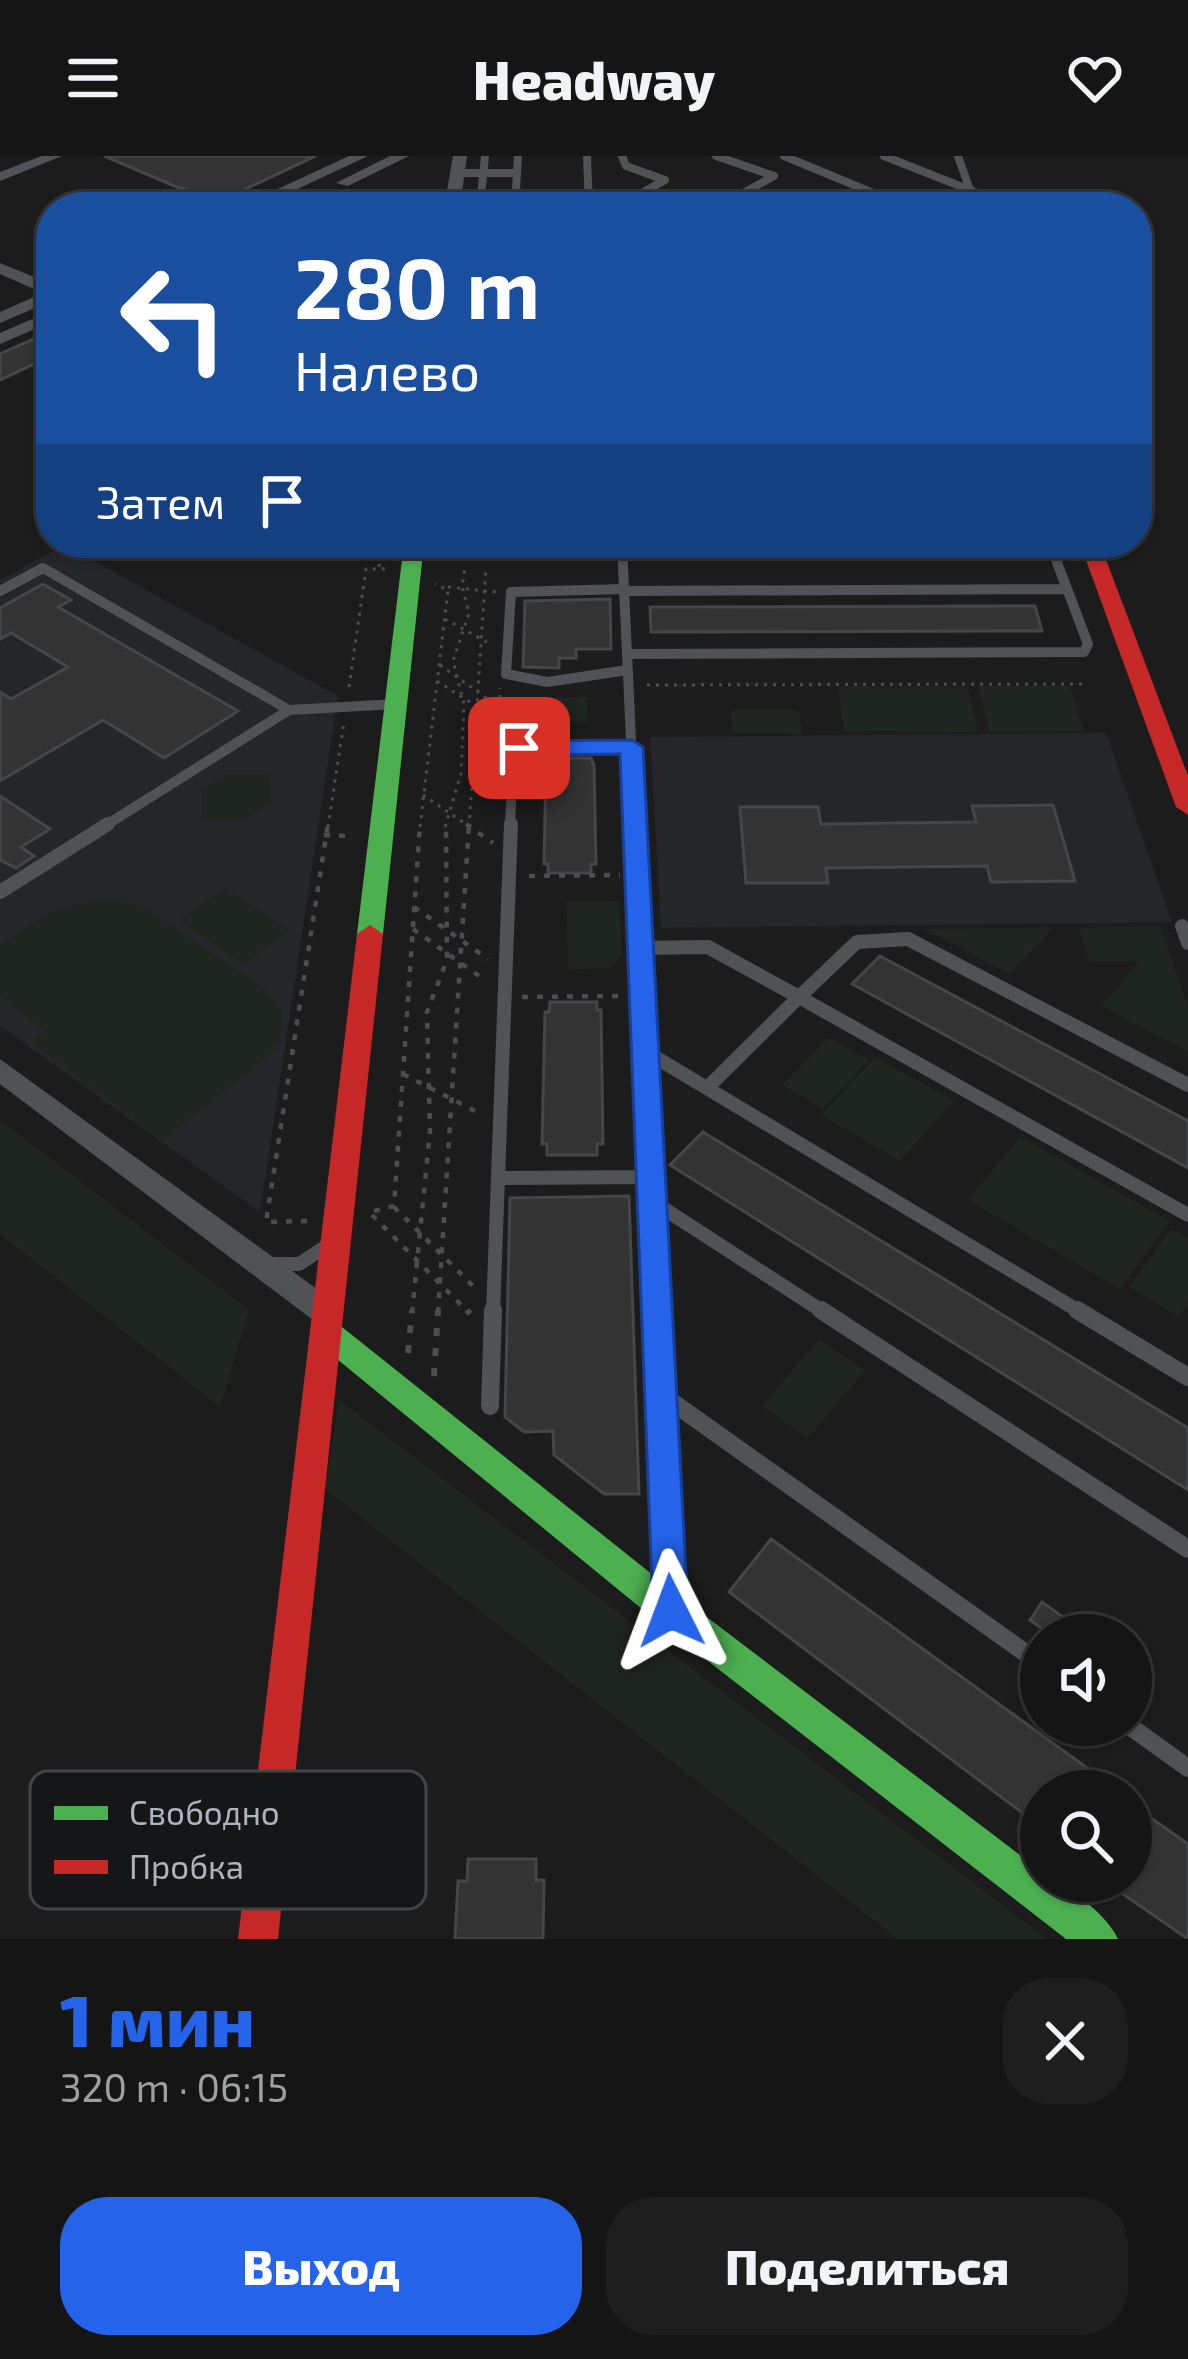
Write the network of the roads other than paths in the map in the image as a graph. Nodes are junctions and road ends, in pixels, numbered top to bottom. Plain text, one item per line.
1 (55, 156) edge
2 (361, 156) edge
3 (402, 156) edge
4 (484, 156) edge
5 (518, 156) edge
6 (587, 156) edge
7 (622, 156) edge
8 (716, 156) edge
9 (784, 156) edge
10 (884, 156) edge
11 (958, 156) edge
12 (458, 165) edge
13 (483, 173) junction
14 (517, 173) junction
15 (3, 174) edge
16 (970, 190) junction
17 (748, 191) joint
18 (281, 192) edge
19 (323, 192) edge
20 (481, 192) edge
21 (516, 192) edge
22 (588, 192) edge
23 (644, 192) edge
24 (751, 192) edge
25 (871, 192) edge
26 (976, 192) edge
27 (0, 268) edge
28 (36, 286) edge
29 (36, 300) edge
30 (0, 318) edge
31 (36, 323) edge
32 (0, 339) edge
33 (412, 558) edge
34 (623, 558) edge
35 (1055, 558) edge
36 (1096, 558) edge
37 (1067, 589) junction
38 (624, 590) junction
39 (0, 591) edge
40 (628, 670) junction
41 (396, 704) junction
42 (290, 710) junction
43 (632, 747) junction
44 (1188, 807) edge
45 (0, 892) edge
46 (1182, 926) dead end
47 (1188, 943) edge
48 (640, 948) junction
49 (799, 997) junction
50 (645, 1051) junction
51 (0, 1069) edge
52 (1188, 1085) edge
53 (707, 1088) junction
54 (651, 1177) junction
55 (500, 1178) junction
56 (652, 1201) junction
57 (1188, 1215) edge
58 (339, 1220) junction
59 (256, 1261) junction
60 (327, 1323) junction
61 (1188, 1377) edge
62 (661, 1394) junction
63 (490, 1406) dead end
64 (1188, 1549) edge
65 (671, 1611) junction
66 (1020, 1649) edge
67 (1152, 1742) edge
68 (1188, 1768) edge
69 (276, 1771) edge
70 (260, 1909) edge
71 (257, 1939) edge
72 (1097, 1939) edge

1 - 15 street
2 - 18 street
3 - 19 street
4 - 13 lane
5 - 14 lane
6 - 22 lane
7 - 23 lane
8 - 17 lane
9 - 25 lane
10 - 16 lane
11 - 16 lane
12 - 13 lane
13 - 14 lane
13 - 20 lane
14 - 21 lane
16 - 26 lane
17 - 24 lane
27 - 28 street
29 - 30 street
31 - 32 street
33 - 41 street
34 - 38 lane
35 - 37 lane
36 - 44 street
37 - 38 lane
37 - 40 lane
38 - 40 lane
38 - 40 lane
39 - 42 lane
40 - 43 lane
41 - 42 lane
41 - 58 street
42 - 45 lane
43 - 48 lane
43 - 55 lane
46 - 47 lane
48 - 49 lane
48 - 50 lane
49 - 52 lane
49 - 53 lane
49 - 57 lane
50 - 53 lane
50 - 54 lane
51 - 59 street
53 - 61 lane
54 - 55 lane
54 - 56 lane
55 - 63 lane
56 - 62 lane
56 - 64 lane
58 - 59 lane
58 - 60 street
59 - 60 street
60 - 65 street
60 - 69 street
62 - 65 lane
62 - 66 lane
65 - 72 street
67 - 68 lane
70 - 71 street

